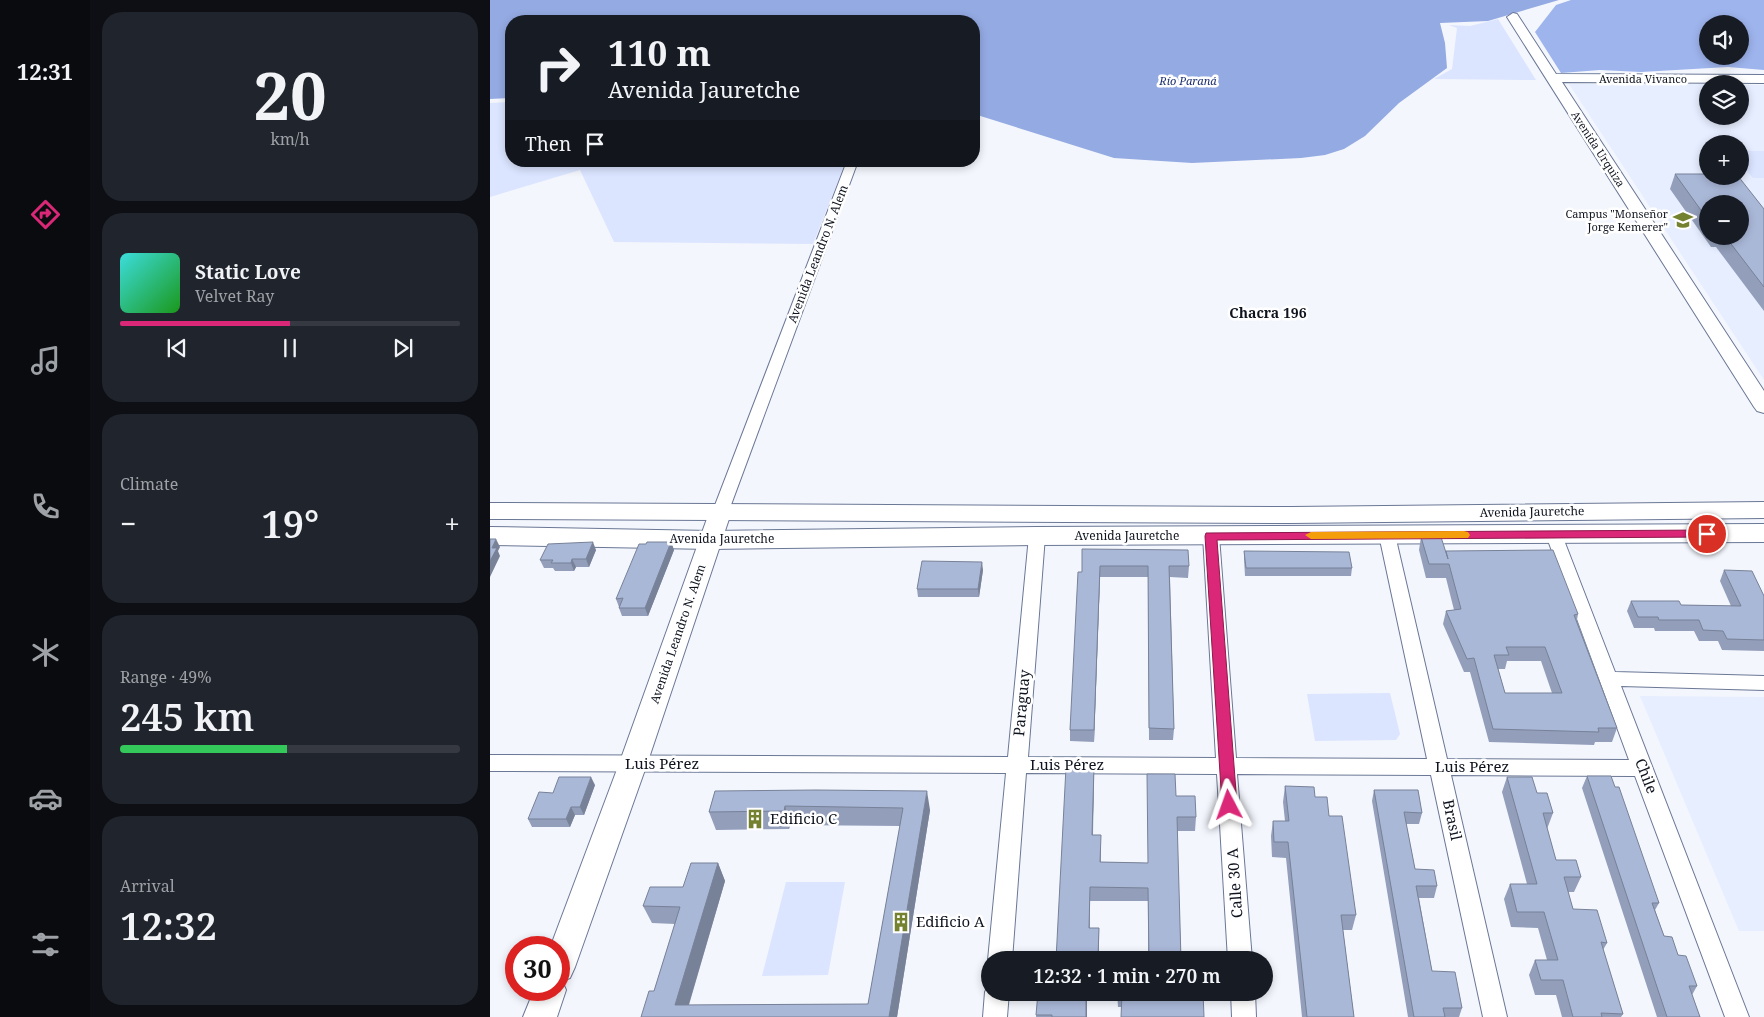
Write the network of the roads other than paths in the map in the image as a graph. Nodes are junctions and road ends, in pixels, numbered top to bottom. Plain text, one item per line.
1 (1513, 17) dead end
2 (1553, 78) junction
3 (1764, 79) edge
4 (851, 167) edge
5 (1764, 407) edge
6 (1764, 510) edge
7 (490, 511) edge
8 (716, 526) junction
9 (1764, 534) edge
10 (1387, 535) junction
11 (1554, 535) junction
12 (490, 536) edge
13 (1037, 536) junction
14 (1210, 536) junction
15 (1609, 679) junction
16 (1764, 683) edge
17 (490, 763) edge
18 (633, 764) junction
19 (1017, 765) junction
20 (1227, 766) junction
21 (1440, 766) junction
22 (1643, 768) junction
23 (570, 937) edge
24 (1001, 951) edge
25 (1239, 951) edge
26 (546, 1001) edge
27 (996, 1001) edge
28 (1243, 1001) edge
29 (540, 1017) edge
30 (995, 1017) edge
31 (1244, 1017) edge
32 (1495, 1017) edge
33 (1737, 1017) edge

1 - 2 main road, Avenida Urquiza
2 - 3 main road, Avenida Vivanco
2 - 5 main road, Avenida Urquiza
4 - 8 street, Avenida Leandro N. Alem
6 - 8 main road, Avenida Jauretche
7 - 8 main road, Avenida Jauretche
8 - 12 main road, Avenida Jauretche
8 - 13 main road, Avenida Jauretche
8 - 18 main road, Avenida Leandro N. Alem
9 - 11 main road, Avenida Jauretche
10 - 11 main road, Avenida Jauretche
10 - 14 main road, Avenida Jauretche
10 - 21 street, Brasil
11 - 15 street, Chile
13 - 14 main road, Avenida Jauretche
13 - 19 street, Paraguay
14 - 20 street, Calle 30 A
15 - 16 street
15 - 22 street, Chile
17 - 18 street, Luis Pérez
18 - 19 street, Luis Pérez
18 - 23 main road, Avenida Leandro N. Alem
19 - 20 street, Luis Pérez
19 - 24 street, Paraguay
20 - 21 street, Luis Pérez
20 - 25 street, Calle 30 A
21 - 22 street, Luis Pérez
21 - 32 street, Brasil
22 - 33 street, Chile
26 - 29 main road
27 - 30 street
28 - 31 street

